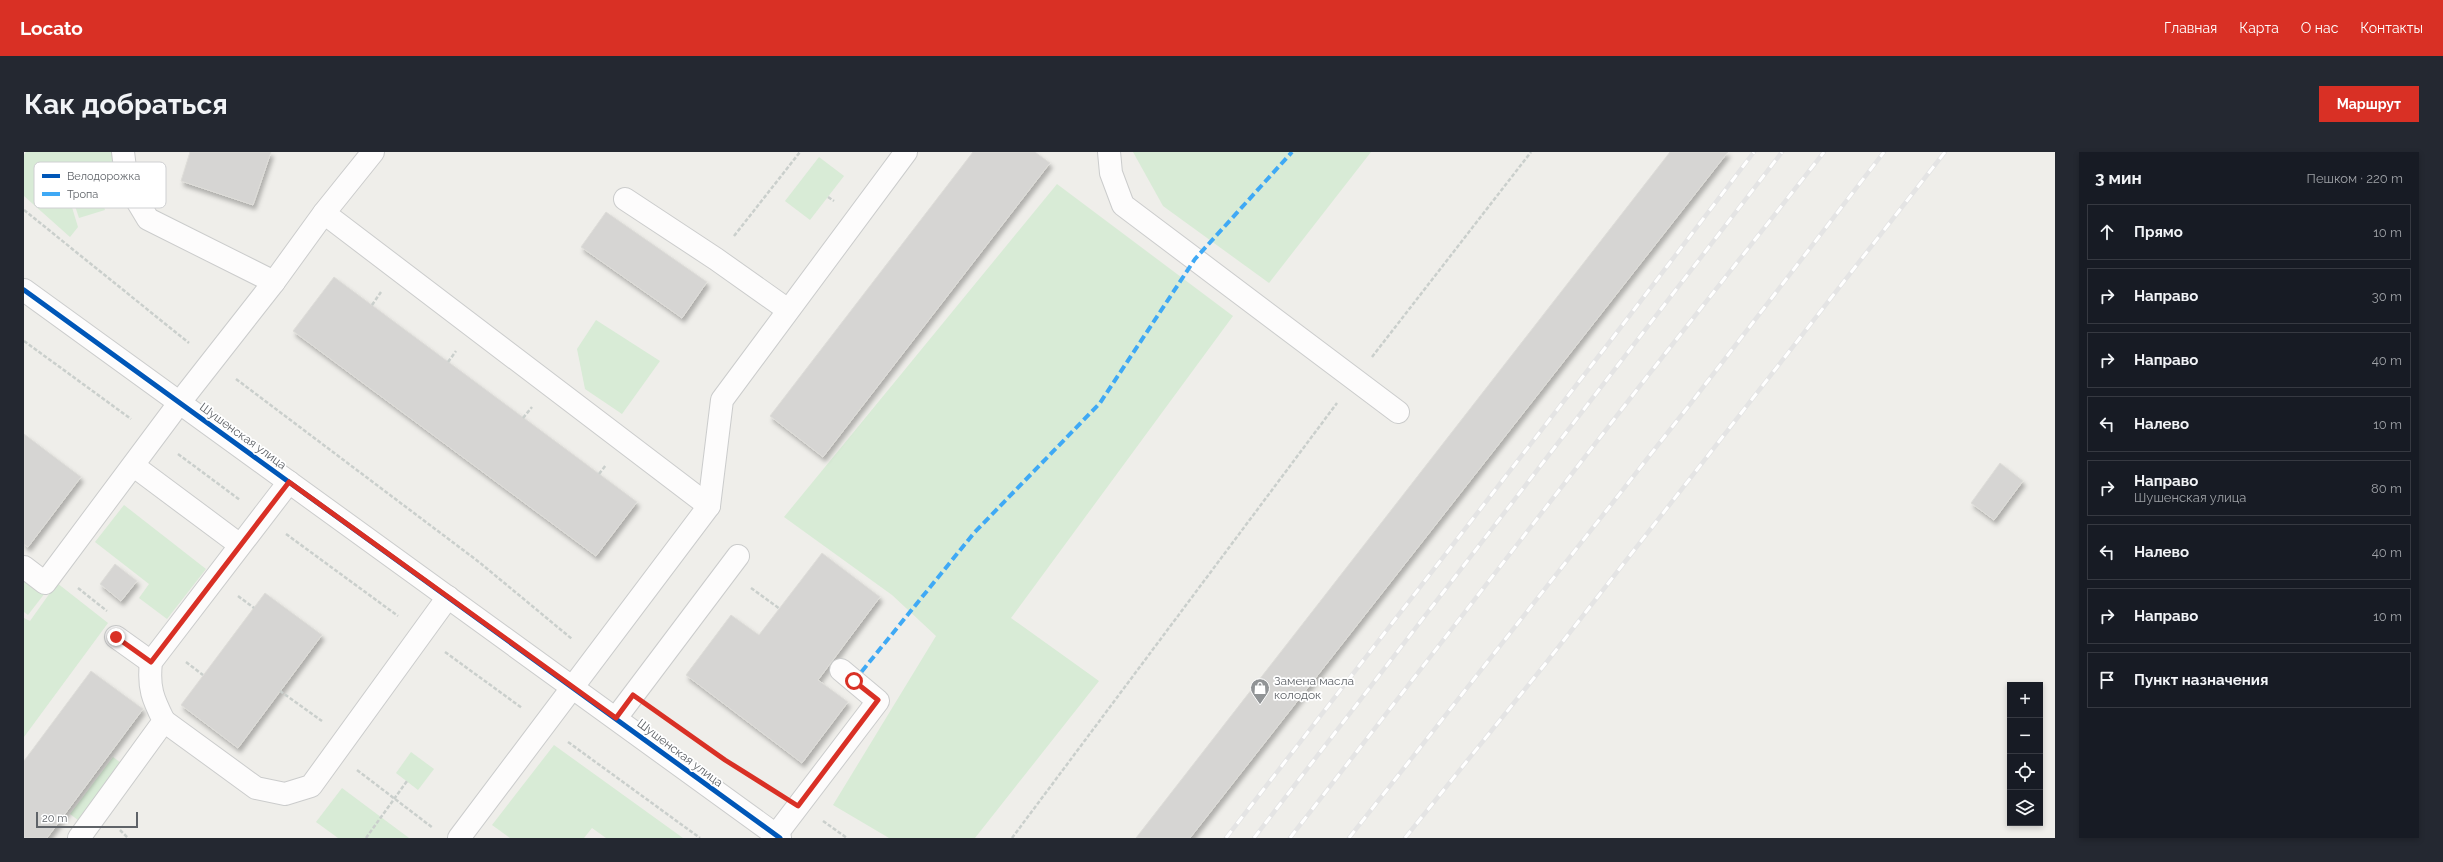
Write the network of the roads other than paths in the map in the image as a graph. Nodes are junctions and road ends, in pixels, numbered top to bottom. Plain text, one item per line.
1 (123, 152) edge
2 (373, 152) edge
3 (906, 152) edge
4 (1109, 152) edge
5 (124, 162) edge
6 (625, 199) dead end
7 (141, 208) edge
8 (324, 213) junction
9 (274, 282) junction
10 (24, 290) edge
11 (788, 310) junction
12 (180, 402) junction
13 (1398, 412) dead end
14 (134, 466) junction
15 (289, 482) junction
16 (709, 506) junction
17 (240, 545) junction
18 (733, 563) road end
19 (24, 567) edge
20 (448, 597) junction
21 (116, 637) dead end
22 (151, 662) junction
23 (841, 670) dead end
24 (574, 687) junction
25 (616, 718) junction
26 (164, 721) junction
27 (466, 836) edge
28 (778, 837) edge
29 (79, 838) edge

1 - 5 street
2 - 8 street
3 - 11 street
4 - 13 street
6 - 11 street
7 - 9 street
8 - 9 street
8 - 16 street
9 - 12 street
10 - 12 street, Шушенская улица
11 - 16 street
12 - 14 street
12 - 15 street, Шушенская улица
14 - 17 street
14 - 19 street
15 - 17 street
15 - 20 street, Шушенская улица
16 - 24 street
17 - 22 street
18 - 25 street
20 - 24 street, Шушенская улица
20 - 26 street
21 - 22 street
22 - 26 street
23 - 28 street
24 - 25 street, Шушенская улица
24 - 27 street
25 - 28 street, Шушенская улица
26 - 29 street

